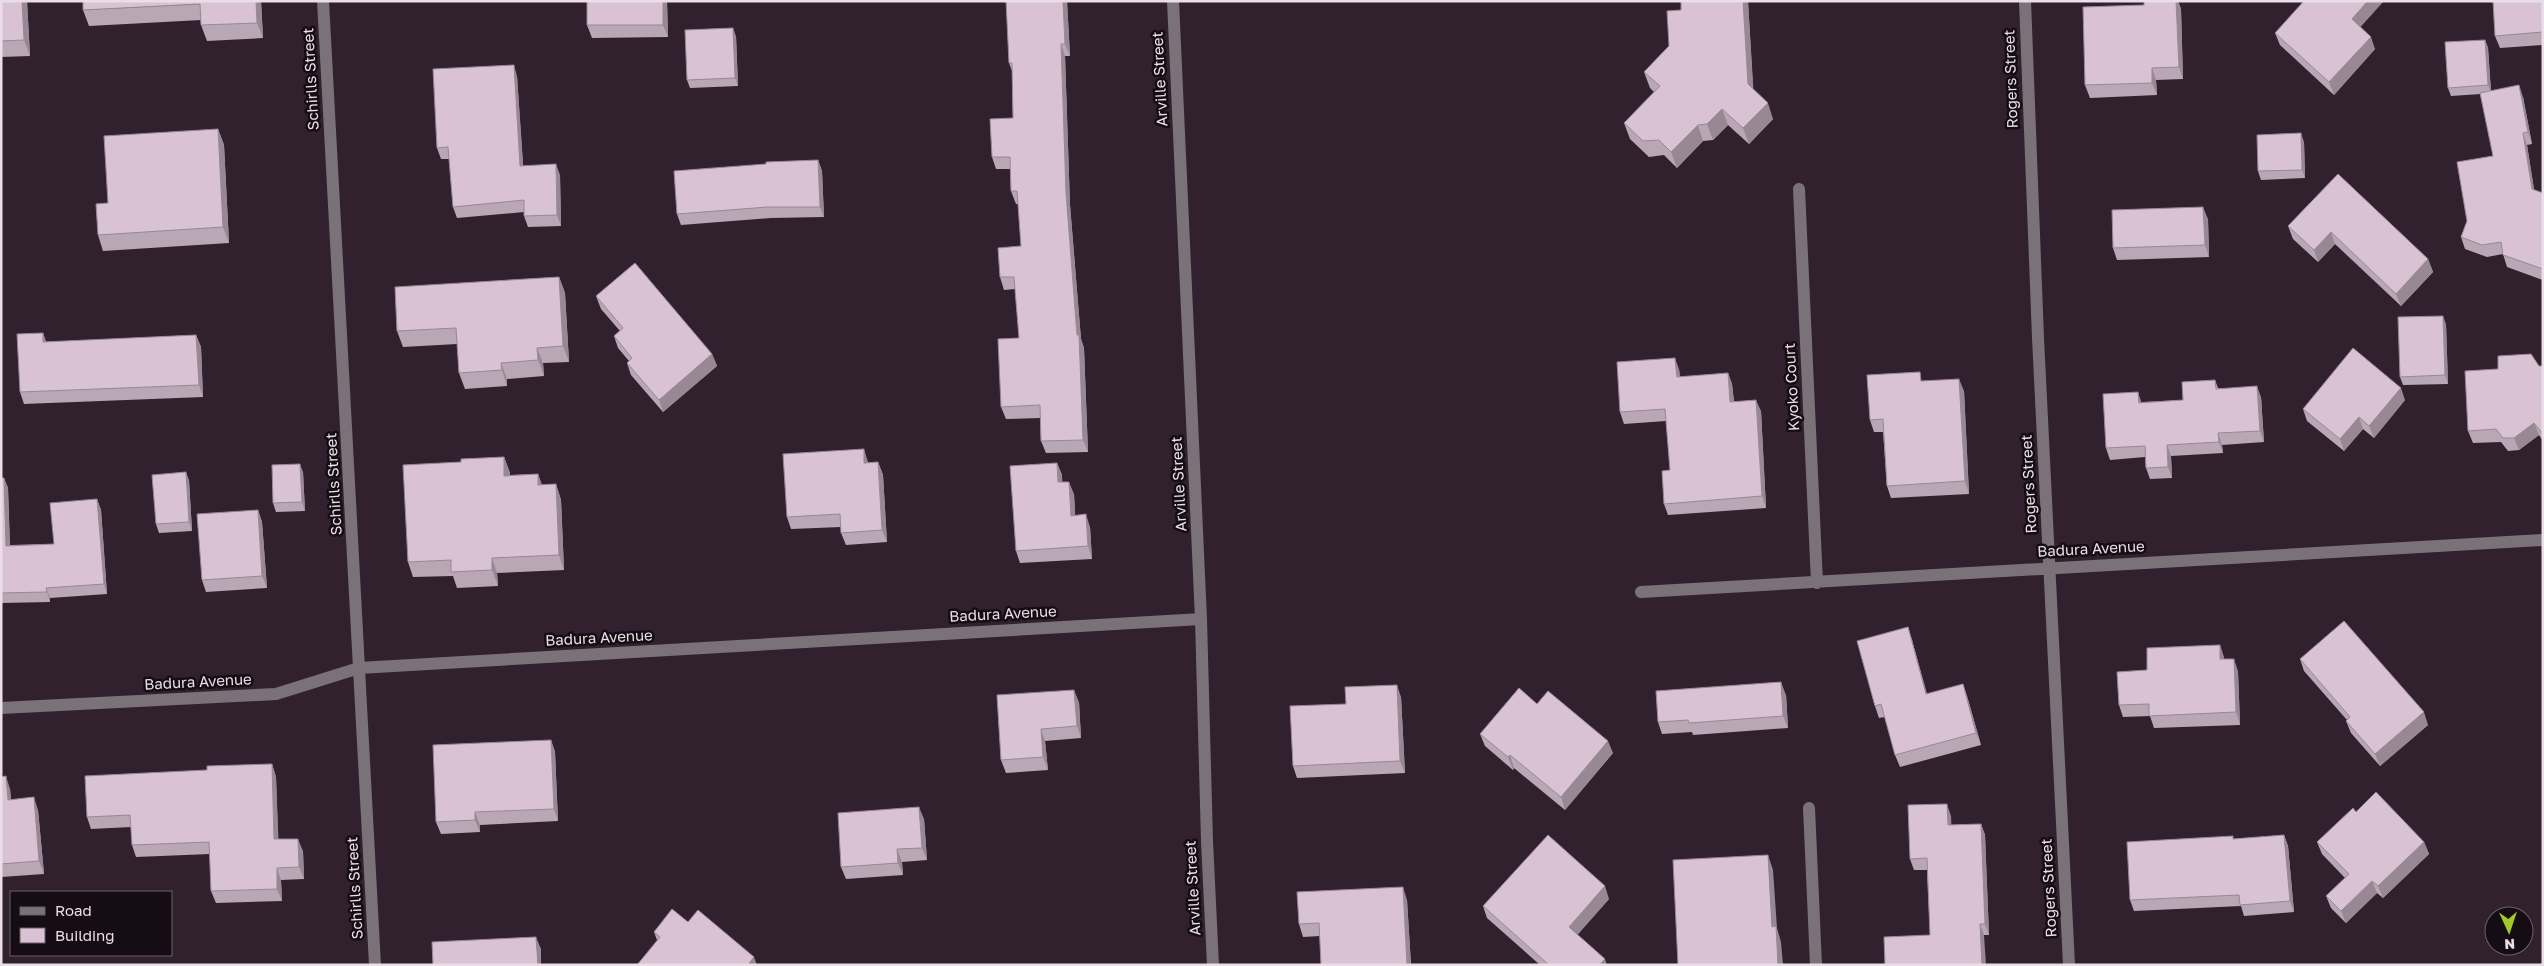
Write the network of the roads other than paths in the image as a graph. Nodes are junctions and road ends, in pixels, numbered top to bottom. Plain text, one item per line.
1 (323, 1) edge
2 (1173, 1) edge
3 (2025, 1) edge
4 (1799, 189) dead end
5 (2543, 540) edge
6 (2049, 567) junction
7 (1817, 583) junction
8 (1641, 592) dead end
9 (1202, 619) junction
10 (360, 668) junction
11 (1, 708) edge
12 (1809, 808) dead end
13 (375, 965) edge
14 (1213, 965) edge
15 (1816, 965) edge
16 (2069, 965) edge

1 - 10 street, Schirlls Street
2 - 9 street, Arville Street
3 - 6 street, Rogers Street
4 - 7 street, Kyoko Court
5 - 6 street, Badura Avenue
6 - 7 street, Badura Avenue
6 - 16 street, Rogers Street
7 - 8 street, Badura Avenue
9 - 10 street, Badura Avenue
9 - 14 street, Arville Street
10 - 11 street, Badura Avenue
10 - 13 street, Schirlls Street
12 - 15 street

